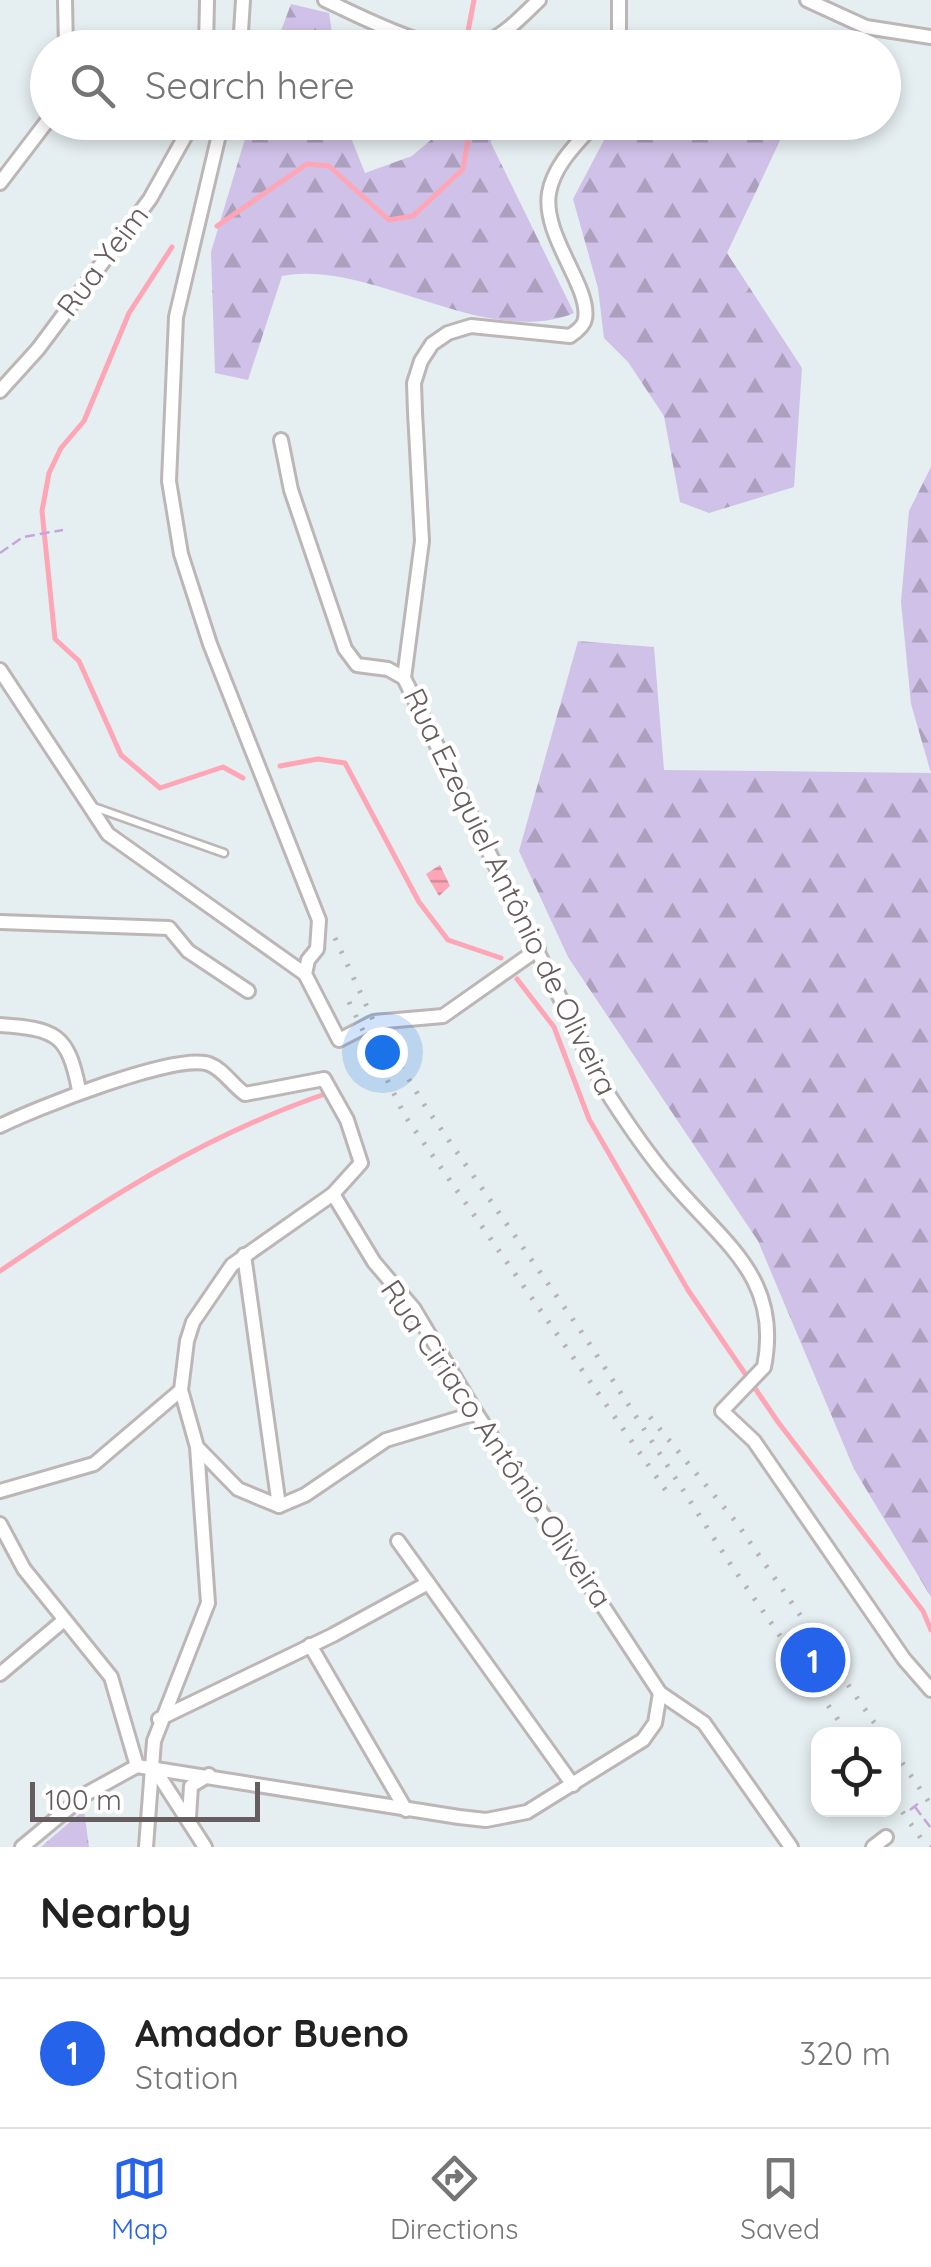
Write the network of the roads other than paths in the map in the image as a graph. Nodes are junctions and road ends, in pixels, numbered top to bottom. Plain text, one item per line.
1 (65, 0) edge
2 (207, 0) edge
3 (243, 0) edge
4 (326, 0) edge
5 (539, 0) edge
6 (619, 0) edge
7 (807, 0) edge
8 (66, 30) edge
9 (206, 30) edge
10 (241, 30) edge
11 (394, 30) edge
12 (502, 30) edge
13 (619, 30) edge
14 (884, 30) edge
15 (901, 33) edge
16 (931, 38) edge
17 (33, 140) edge
18 (183, 140) edge
19 (218, 140) edge
20 (580, 140) edge
21 (0, 183) edge
22 (0, 391) edge
23 (281, 440) dead end
24 (0, 670) edge
25 (404, 678) junction
26 (90, 806) junction
27 (224, 853) dead end
28 (0, 922) edge
29 (538, 948) junction
30 (305, 974) junction
31 (248, 991) dead end
32 (0, 1024) edge
33 (80, 1090) junction
34 (0, 1126) edge
35 (333, 1194) junction
36 (244, 1255) junction
37 (182, 1390) junction
38 (476, 1413) junction
39 (197, 1447) junction
40 (0, 1492) edge
41 (280, 1506) junction
42 (0, 1524) edge
43 (398, 1541) dead end
44 (428, 1583) junction
45 (63, 1621) junction
46 (310, 1645) junction
47 (0, 1674) edge
48 (931, 1690) edge
49 (660, 1694) junction
50 (159, 1718) junction
51 (144, 1766) junction
52 (212, 1775) junction
53 (573, 1785) junction
54 (406, 1810) junction
55 (189, 1822) junction
56 (886, 1836) dead end
57 (22, 1847) edge
58 (146, 1847) edge
59 (205, 1847) edge
60 (791, 1847) edge
61 (873, 1847) edge

1 - 8 street
2 - 9 street
3 - 10 street
4 - 11 street
5 - 12 street
6 - 13 street
7 - 14 street
15 - 16 street
17 - 21 street
18 - 22 street, Rua Yeim
19 - 30 street
20 - 25 street, Rua Ezequiel Antônio de Oliveira
23 - 25 street
24 - 26 street
25 - 29 street, Rua Ezequiel Antônio de Oliveira
26 - 27 lane
26 - 30 street
28 - 31 street
29 - 30 street
29 - 48 street, Rua Ezequiel Antônio de Oliveira
32 - 33 street
33 - 34 street
33 - 35 street
35 - 36 street
35 - 38 street, Rua Ciriaco Antônio Oliveira
36 - 37 street
36 - 41 street
37 - 39 street
37 - 40 street
38 - 41 street
38 - 49 street, Rua Ciriaco Antônio Oliveira
39 - 41 street
39 - 50 street
42 - 45 street
43 - 44 street
44 - 46 street
44 - 53 street
45 - 47 street
45 - 51 street
46 - 50 street
46 - 54 street
49 - 53 street
49 - 60 street, Rua Ciriaco Antônio Oliveira
50 - 51 street
51 - 52 street
51 - 55 street
51 - 57 street
51 - 58 street
52 - 54 street
52 - 55 street
53 - 54 street
55 - 59 street
56 - 61 street

